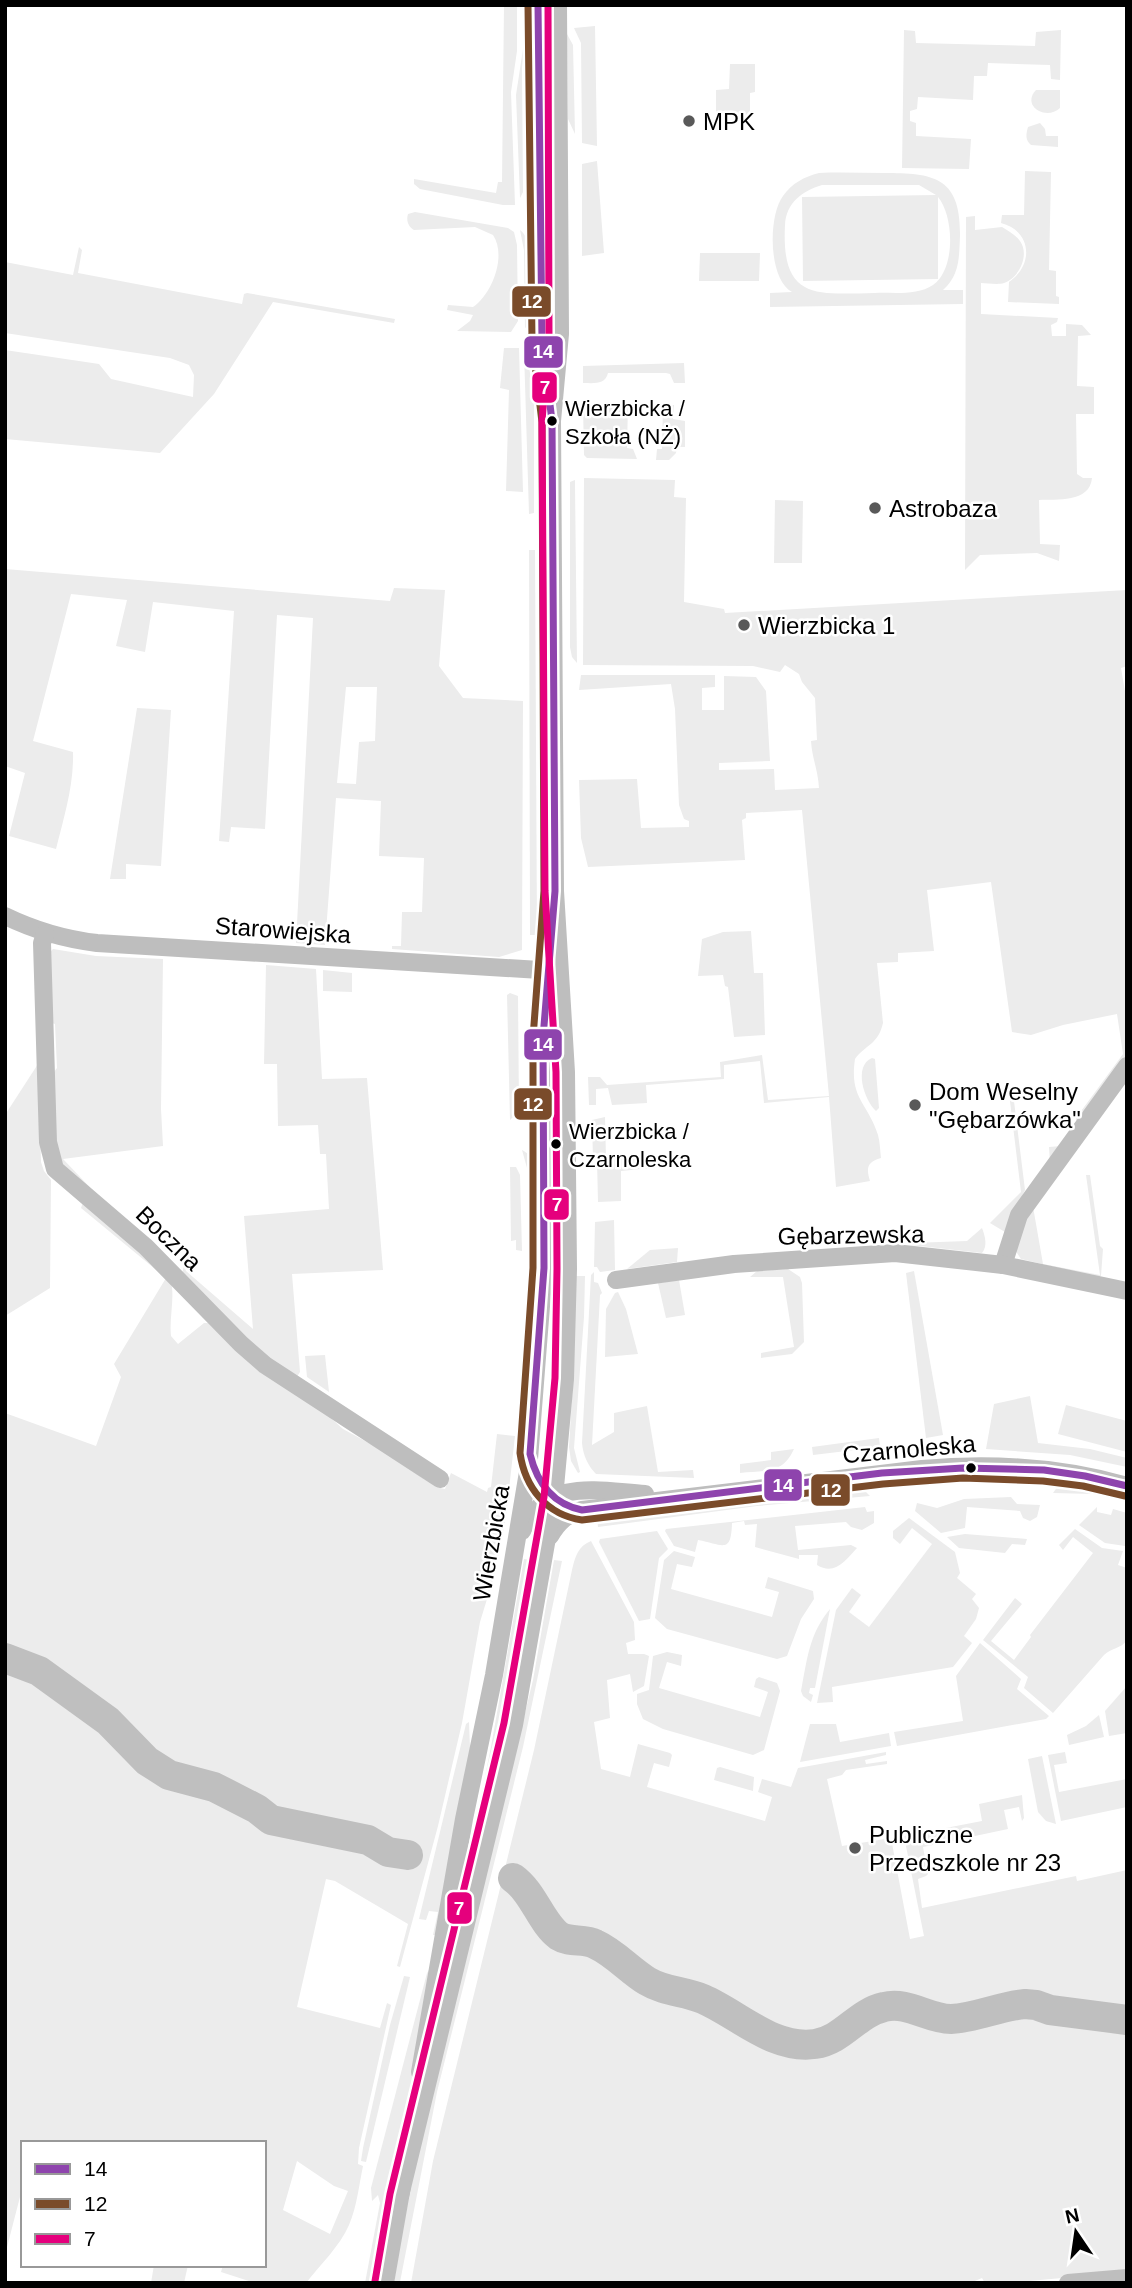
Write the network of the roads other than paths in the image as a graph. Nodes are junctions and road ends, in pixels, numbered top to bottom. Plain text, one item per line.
1 (538, 5) edge
2 (558, 5) edge
3 (552, 421) junction
4 (5, 916) edge
5 (44, 934) junction
6 (554, 971) junction
7 (1127, 1066) edge
8 (1003, 1265) junction
9 (616, 1280) dead end
10 (1127, 1291) edge
11 (530, 1454) junction
12 (558, 1460) junction
13 (440, 1479) dead end
14 (1127, 1486) edge
15 (582, 1489) junction
16 (694, 1496) junction
17 (554, 1498) junction
18 (582, 1510) junction
19 (518, 1538) junction
20 (546, 1544) junction
21 (400, 2196) junction
22 (1127, 2278) edge
23 (385, 2283) edge
24 (1068, 2283) edge

1 - 3 street, Wierzbicka
2 - 3 street, Wierzbicka
3 - 6 street, Wierzbicka
4 - 5 street, Starowiejska
5 - 6 street, Starowiejska
5 - 13 street, Boczna
6 - 11 street, Wierzbicka
6 - 12 street, Wierzbicka
7 - 8 street
8 - 9 street, Gębarzewska
8 - 10 street, Gębarzewska
11 - 17 street
11 - 19 street, Wierzbicka
12 - 15 street
12 - 17 street, Wierzbicka
14 - 16 street, Czarnoleska
15 - 16 street, Czarnoleska
15 - 17 street, Czarnoleska
16 - 18 street, Czarnoleska
17 - 18 street
17 - 19 street, Czarnoleska
17 - 20 street, Wierzbicka
18 - 20 street
19 - 21 street, Wierzbicka
20 - 21 street, Wierzbicka
21 - 23 street, Wierzbicka
22 - 24 street

